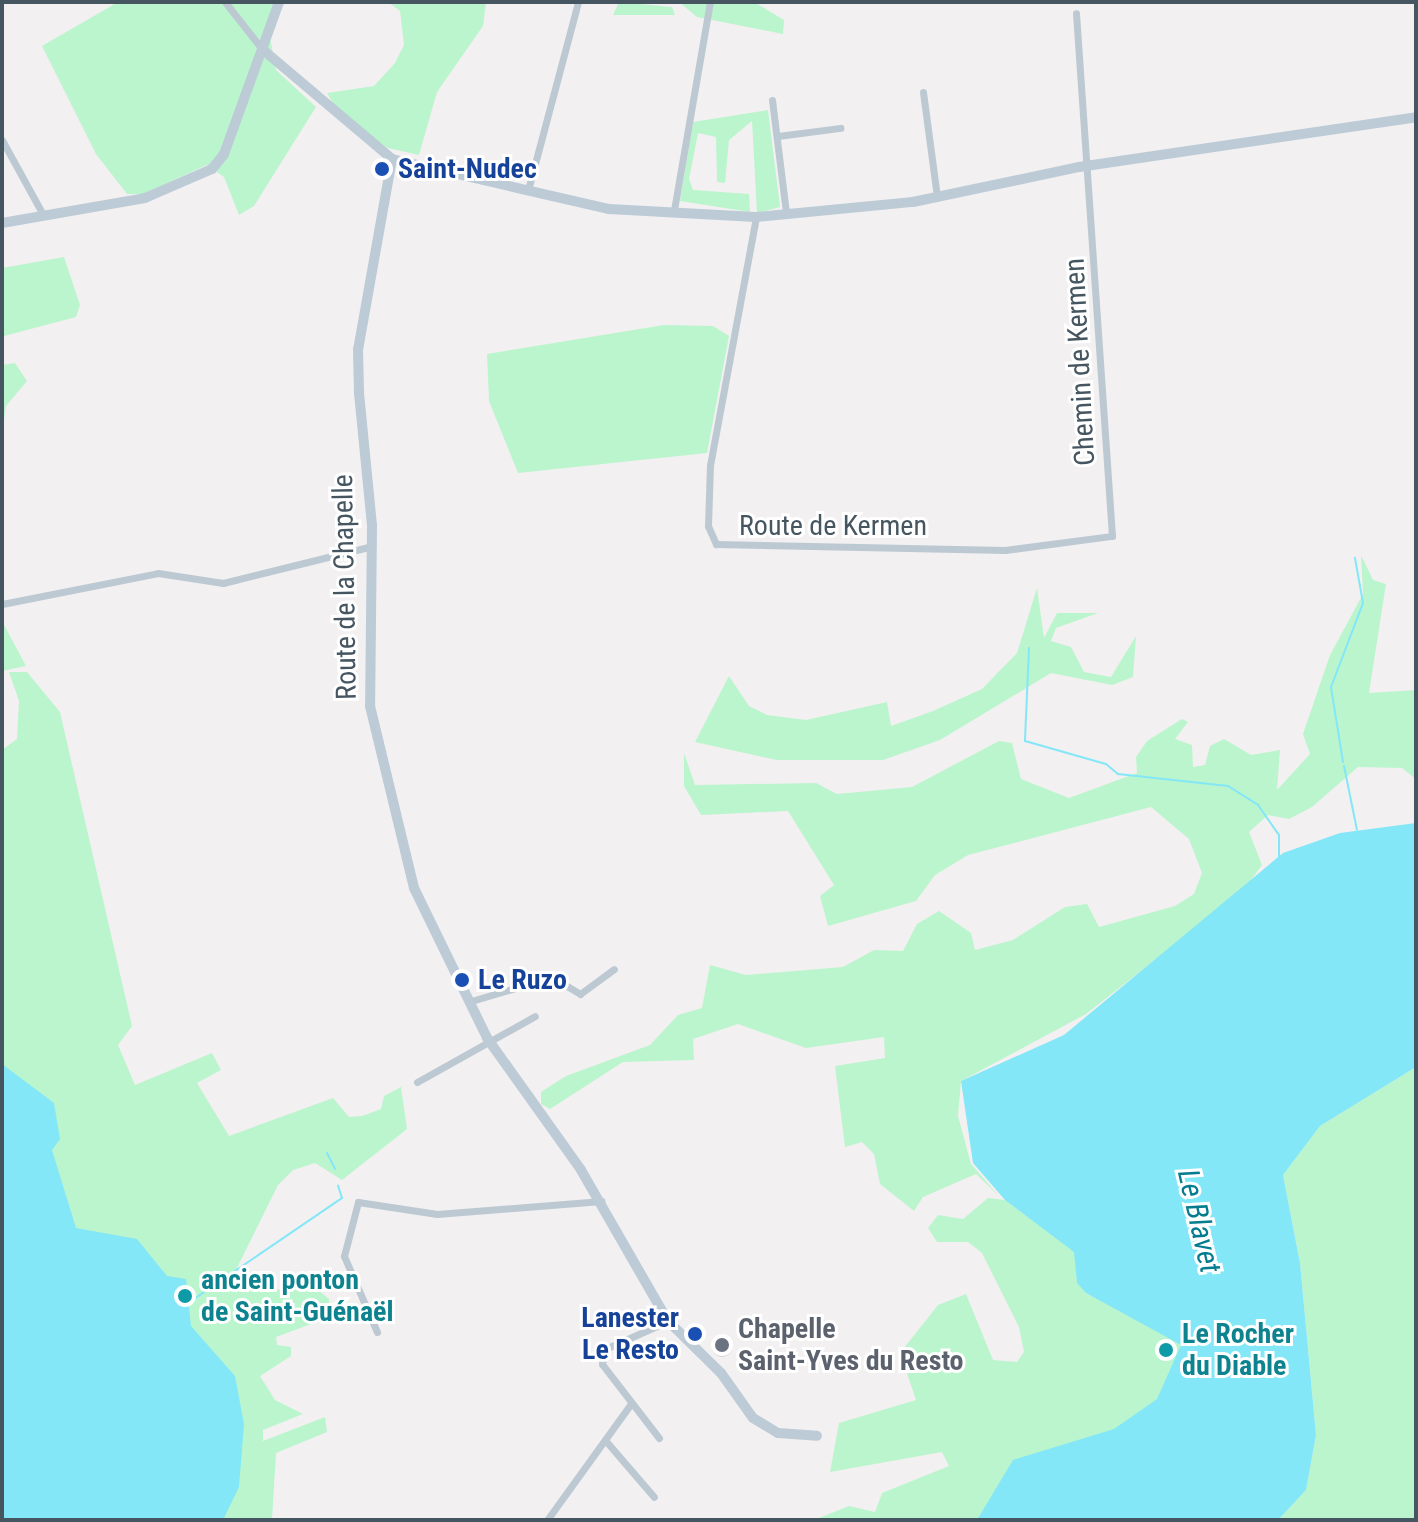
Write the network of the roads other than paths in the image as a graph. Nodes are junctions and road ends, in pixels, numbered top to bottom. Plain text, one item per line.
1 (225, 2) edge
2 (279, 2) edge
3 (578, 2) edge
4 (710, 2) edge
5 (1076, 13) dead end
6 (262, 49) junction
7 (923, 92) dead end
8 (772, 100) dead end
9 (1416, 117) edge
10 (840, 128) dead end
11 (778, 136) junction
12 (2, 140) edge
13 (392, 159) junction
14 (1091, 165) junction
15 (528, 190) junction
16 (937, 197) junction
17 (674, 210) junction
18 (41, 211) junction
19 (786, 213) junction
20 (756, 217) junction
21 (2, 223) edge
22 (1094, 542) joint
23 (372, 546) junction
24 (2, 604) edge
25 (614, 969) dead end
26 (468, 1002) junction
27 (535, 1016) dead end
28 (487, 1038) junction
29 (417, 1082) dead end
30 (601, 1201) junction
31 (668, 1321) junction
32 (377, 1332) dead end
33 (630, 1405) junction
34 (817, 1436) dead end
35 (659, 1438) dead end
36 (605, 1440) junction
37 (654, 1497) dead end
38 (547, 1520) edge

1 - 6 street
2 - 6 street
3 - 15 street
4 - 17 street
5 - 14 street
6 - 13 street
6 - 18 street
7 - 16 street
8 - 11 street
9 - 14 street
10 - 11 street
11 - 19 street
12 - 18 street
13 - 15 street
13 - 23 street, Route de la Chapelle
14 - 16 street
14 - 22 street, Chemin de Kermen
15 - 17 street
16 - 19 street
17 - 20 street
18 - 21 street
19 - 20 street
20 - 22 street, Route de Kermen
23 - 24 street
23 - 26 street, Route de la Chapelle
25 - 26 street
26 - 28 street, Route de la Chapelle
27 - 28 street
28 - 29 street
28 - 30 street, Route de la Chapelle
30 - 31 street, Route de la Chapelle
30 - 32 street
31 - 33 street
31 - 34 street, Route de la Chapelle
33 - 35 street
33 - 36 street
36 - 37 street
36 - 38 street

